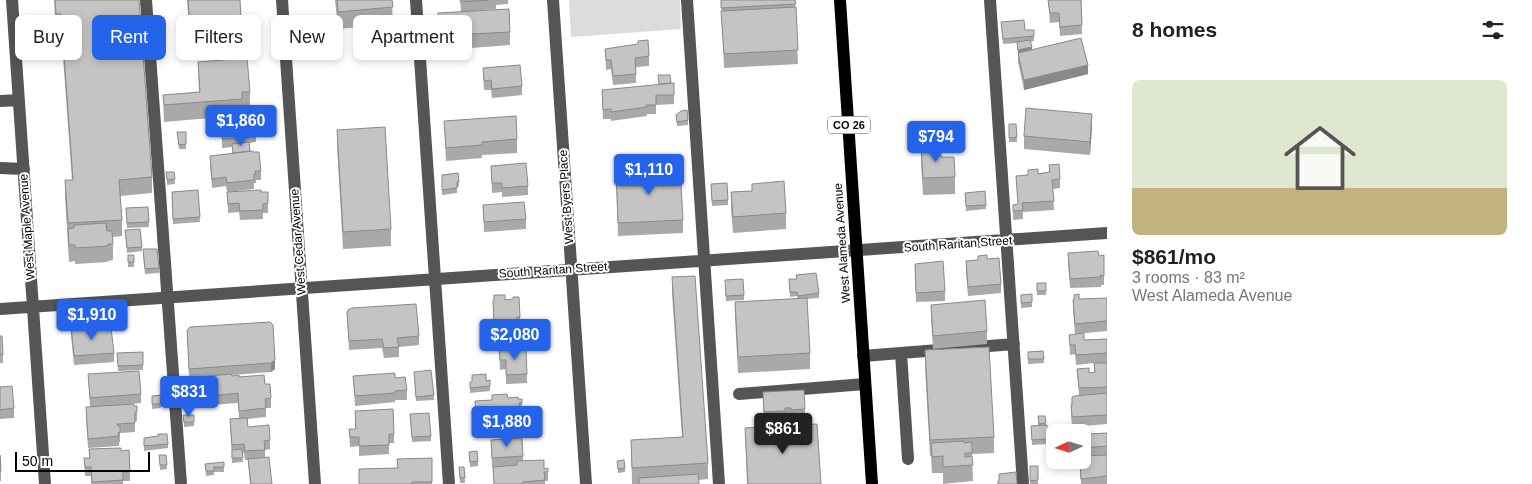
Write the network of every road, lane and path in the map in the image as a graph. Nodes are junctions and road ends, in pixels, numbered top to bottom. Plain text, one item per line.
1 (12, 0) edge
2 (146, 0) edge
3 (282, 0) edge
4 (416, 0) edge
5 (553, 0) edge
6 (687, 0) edge
7 (840, 0) edge
8 (990, 0) edge
9 (19, 100) junction
10 (0, 101) edge
11 (0, 168) edge
12 (24, 169) junction
13 (1107, 233) edge
14 (1007, 240) junction
15 (857, 250) junction
16 (705, 260) junction
17 (571, 269) junction
18 (435, 279) junction
19 (302, 288) junction
20 (168, 297) junction
21 (33, 307) junction
22 (0, 309) edge
23 (1014, 344) junction
24 (901, 353) junction
25 (863, 356) junction
26 (865, 384) junction
27 (739, 394) dead end
28 (908, 459) dead end
29 (46, 484) edge
30 (181, 484) edge
31 (315, 484) edge
32 (448, 484) edge
33 (586, 484) edge
34 (720, 484) edge
35 (872, 484) edge
36 (1024, 484) edge

1 - 9 street, West Maple Avenue
2 - 20 street
3 - 19 street, West Cedar Avenue
4 - 18 street
5 - 17 street, West Byers Place
6 - 16 street
7 - 15 main road, West Alameda Avenue / CO 26
8 - 14 street
9 - 10 street
9 - 12 street, West Maple Avenue
11 - 12 street
12 - 21 street, West Maple Avenue
13 - 14 street, South Raritan Street
14 - 15 street, South Raritan Street
14 - 23 street
15 - 16 street, South Raritan Street
15 - 25 main road, West Alameda Avenue / CO 26
16 - 17 street, South Raritan Street
16 - 34 street
17 - 18 street, South Raritan Street
17 - 33 street, West Byers Place
18 - 19 street, South Raritan Street
18 - 32 street
19 - 20 street, South Raritan Street
19 - 31 street, West Cedar Avenue
20 - 21 street, South Raritan Street
20 - 30 street
21 - 22 street, South Raritan Street
21 - 29 street, West Maple Avenue
23 - 24 street
23 - 36 street
24 - 25 street
24 - 28 street
25 - 26 main road, West Alameda Avenue / CO 26
26 - 27 street
26 - 35 main road, West Alameda Avenue / CO 26

